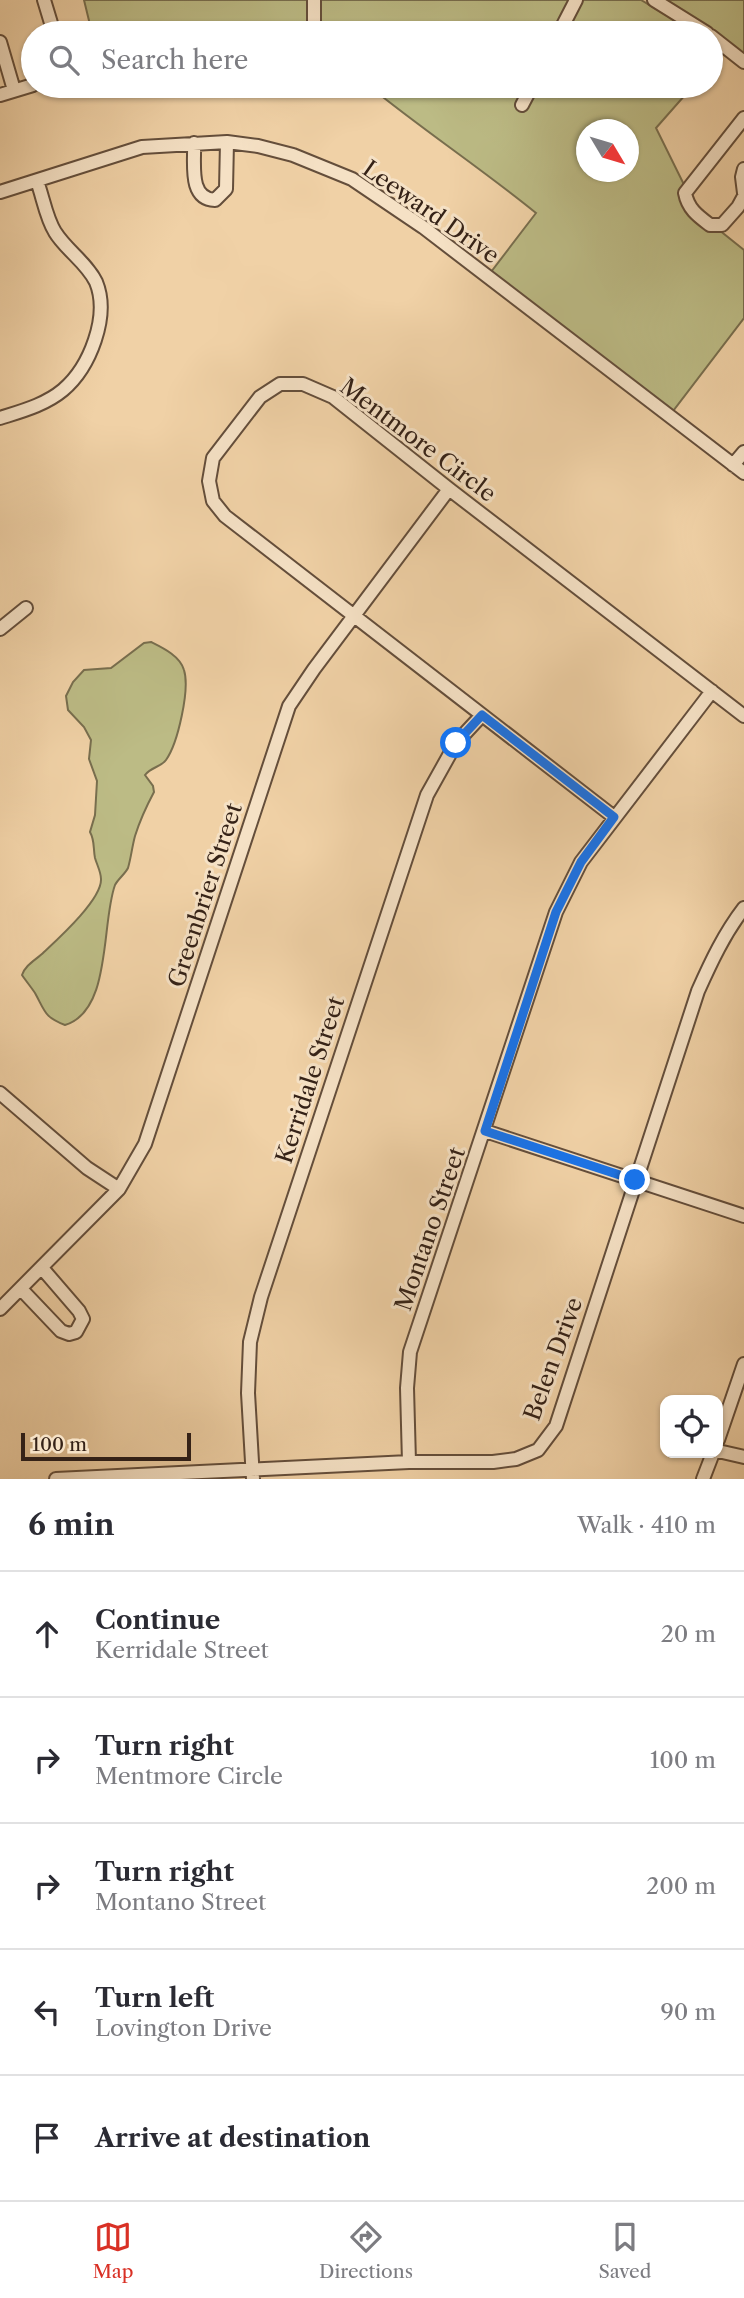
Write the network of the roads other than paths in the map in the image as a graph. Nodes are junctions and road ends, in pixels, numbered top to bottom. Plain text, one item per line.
1 (44, 0) edge
2 (314, 0) edge
3 (576, 0) edge
4 (654, 0) edge
5 (50, 21) edge
6 (314, 21) edge
7 (565, 21) edge
8 (687, 21) edge
9 (0, 42) edge
10 (723, 46) edge
11 (744, 62) edge
12 (21, 88) edge
13 (14, 90) junction
14 (0, 95) edge
15 (526, 98) edge
16 (522, 105) dead end
17 (744, 118) edge
18 (227, 142) junction
19 (194, 143) junction
20 (744, 169) edge
21 (37, 181) junction
22 (0, 192) edge
23 (744, 195) edge
24 (0, 418) edge
25 (744, 452) edge
26 (739, 469) edge
27 (449, 489) junction
28 (26, 608) dead end
29 (354, 616) junction
30 (0, 629) edge
31 (712, 691) junction
32 (482, 715) junction
33 (744, 716) edge
34 (614, 817) junction
35 (744, 908) edge
36 (0, 1093) edge
37 (485, 1131) junction
38 (635, 1180) junction
39 (119, 1189) junction
40 (744, 1216) edge
41 (42, 1268) junction
42 (21, 1289) junction
43 (0, 1309) edge
44 (744, 1364) edge
45 (723, 1425) edge
46 (723, 1453) edge
47 (744, 1457) edge
48 (712, 1458) edge
49 (410, 1462) junction
50 (253, 1474) edge
51 (56, 1479) edge
52 (703, 1479) edge

1 - 5 street
2 - 6 street
3 - 7 street
4 - 8 street
9 - 13 street
10 - 11 street
12 - 13 street
13 - 14 street
15 - 16 street
17 - 23 street
18 - 19 street, Leeward Drive
18 - 19 street
18 - 26 street, Leeward Drive
19 - 21 street, Leeward Drive
20 - 23 street
21 - 22 street, Leeward Drive
21 - 24 street
25 - 26 street
27 - 29 street, Greenbrier Street
27 - 29 street, Mentmore Circle
27 - 31 street, Mentmore Circle
28 - 30 street
29 - 32 street, Mentmore Circle
29 - 39 street, Greenbrier Street
31 - 33 street, Mentmore Circle
31 - 34 street, Montano Street
32 - 34 street, Mentmore Circle
32 - 50 street, Kerridale Street
34 - 37 street, Montano Street
35 - 38 street, Belen Drive
36 - 39 street
37 - 38 street
37 - 49 street, Montano Street
38 - 40 street
38 - 49 street, Belen Drive
39 - 41 street, Greenbrier Street
41 - 42 street, Greenbrier Street
41 - 42 street
42 - 43 street, Greenbrier Street
44 - 45 street
46 - 47 street
48 - 52 street
49 - 50 street, Belen Drive
50 - 51 street, Belen Drive

